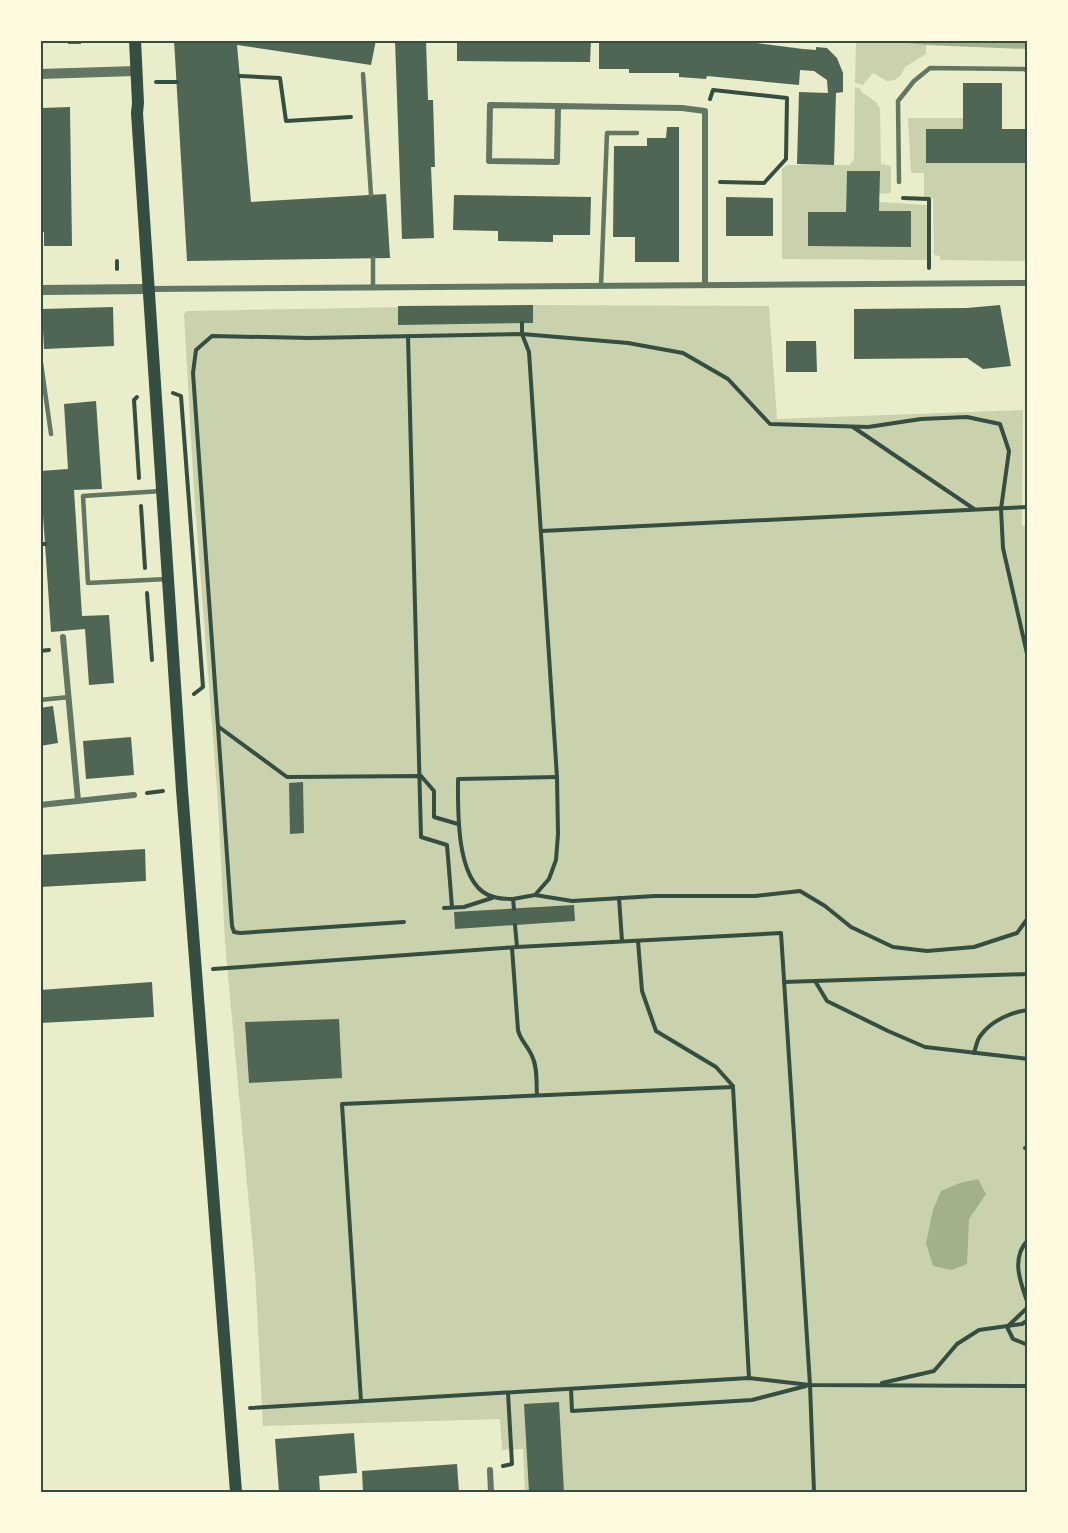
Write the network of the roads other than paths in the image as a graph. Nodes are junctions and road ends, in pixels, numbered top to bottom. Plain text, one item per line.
1 (135, 40) edge
2 (1028, 70) edge
3 (136, 71) junction
4 (40, 74) edge
5 (363, 74) dead end
6 (558, 106) dead end
7 (637, 133) dead end
8 (899, 182) road end
9 (371, 195) dead end
10 (374, 258) dead end
11 (1028, 284) edge
12 (705, 285) junction
13 (601, 286) junction
14 (374, 288) junction
15 (148, 289) junction
16 (40, 290) edge
17 (40, 356) edge
18 (51, 434) dead end
19 (162, 491) junction
20 (167, 579) junction
21 (63, 637) dead end
22 (69, 697) junction
23 (40, 700) edge
24 (134, 795) road end
25 (78, 801) junction
26 (40, 805) edge
27 (490, 1470) dead end
28 (236, 1492) edge
29 (491, 1492) edge

1 - 3 main road
2 - 8 lane
3 - 4 street
3 - 15 main road
5 - 9 lane
6 - 12 street
7 - 13 lane
10 - 14 lane
11 - 12 street
12 - 13 street
13 - 14 street
14 - 15 street
15 - 16 street
15 - 19 main road
17 - 18 lane
19 - 20 main road
19 - 20 lane
20 - 28 main road
21 - 22 street
22 - 23 lane
22 - 25 street
24 - 25 street
25 - 26 street
27 - 29 street

